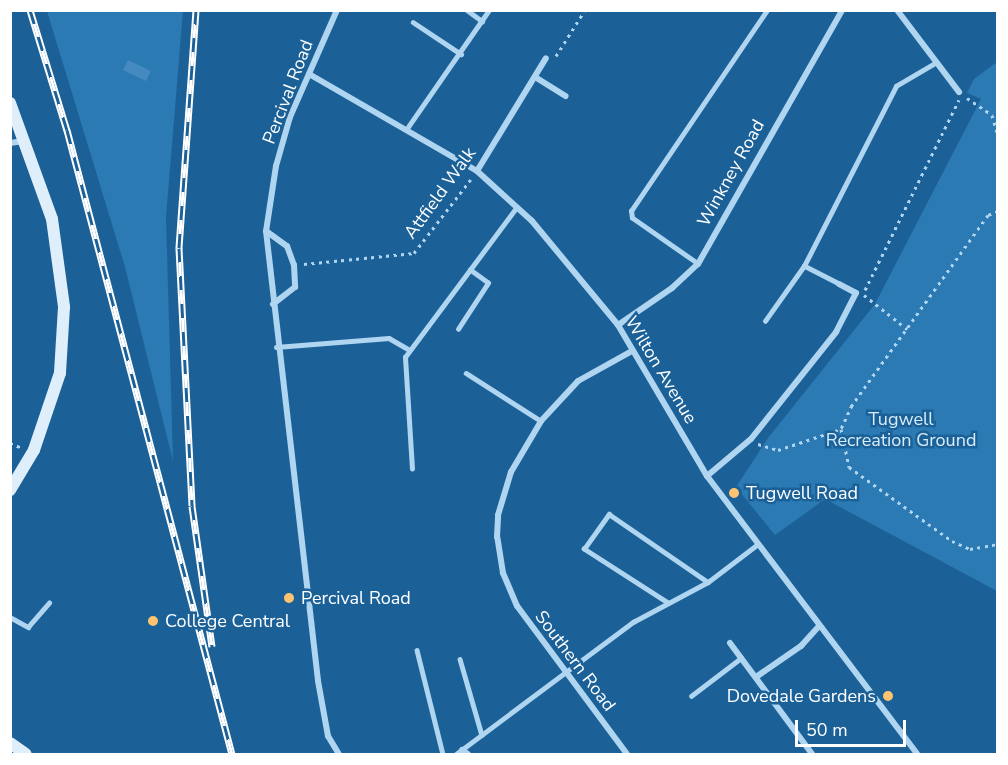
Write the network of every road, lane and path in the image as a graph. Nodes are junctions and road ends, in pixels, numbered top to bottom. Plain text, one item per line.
1 (337, 10) edge
2 (467, 10) edge
3 (489, 10) edge
4 (585, 10) edge
5 (767, 10) edge
6 (842, 10) edge
7 (897, 10) edge
8 (482, 21) junction
9 (413, 22) dead end
10 (461, 54) junction
11 (546, 58) joint
12 (935, 63) junction
13 (309, 74) junction
14 (534, 77) junction
15 (960, 93) junction
16 (566, 96) dead end
17 (10, 103) edge
18 (408, 127) junction
19 (998, 136) edge
20 (25, 141) junction
21 (10, 143) edge
22 (477, 171) junction
23 (517, 207) junction
24 (998, 211) edge
25 (266, 231) junction
26 (698, 264) junction
27 (294, 265) junction
28 (804, 266) junction
29 (470, 270) junction
30 (839, 284) joint
31 (859, 294) junction
32 (273, 304) junction
33 (765, 321) dead end
34 (618, 325) junction
35 (458, 329) dead end
36 (907, 329) junction
37 (276, 347) junction
38 (410, 350) junction
39 (632, 351) junction
40 (466, 373) dead end
41 (541, 421) junction
42 (841, 429) junction
43 (752, 440) junction
44 (412, 469) dead end
45 (707, 476) junction
46 (10, 490) edge
47 (759, 544) junction
48 (998, 544) edge
49 (708, 582) junction
50 (49, 603) dead end
51 (668, 603) junction
52 (10, 616) edge
53 (819, 626) junction
54 (730, 643) dead end
55 (417, 650) dead end
56 (741, 658) junction
57 (460, 659) dead end
58 (565, 670) junction
59 (756, 677) junction
60 (690, 696) dead end
61 (482, 735) junction
62 (10, 743) edge
63 (462, 753) edge
64 (26, 754) edge
65 (339, 754) edge
66 (443, 754) edge
67 (627, 754) edge
68 (811, 754) edge
69 (917, 754) edge

1 - 13 street, Percival Road
2 - 8 lane
3 - 8 lane
4 - 11 path
5 - 26 lane
6 - 26 street, Winkney Road
7 - 12 street
8 - 10 lane
9 - 10 lane
10 - 18 lane
11 - 14 street, Attfield Walk
12 - 15 street
12 - 28 lane
13 - 18 street, Wilton Avenue
13 - 25 street, Percival Road
14 - 16 street
14 - 22 street, Attfield Walk
15 - 19 path
15 - 31 path
17 - 20 street
18 - 22 street, Wilton Avenue
20 - 21 street
20 - 46 street
22 - 23 street, Wilton Avenue
22 - 27 path, Attfield Walk
23 - 29 lane
23 - 34 street, Wilton Avenue
24 - 36 path
25 - 27 street
25 - 32 street, Percival Road
26 - 34 street, Winkney Road
27 - 32 street
28 - 30 lane
28 - 33 lane
29 - 35 lane
29 - 38 lane
30 - 31 street
31 - 36 path
31 - 43 street
32 - 37 street, Percival Road
34 - 39 street, Wilton Avenue
36 - 42 path
37 - 38 lane
37 - 65 street, Percival Road
38 - 44 lane
39 - 41 street, Southern Road
39 - 45 street, Wilton Avenue
40 - 41 lane
41 - 58 street, Southern Road
42 - 43 path
42 - 48 path
43 - 45 street
45 - 47 street, Wilton Avenue
47 - 49 lane
47 - 53 street, Wilton Avenue
49 - 51 lane
49 - 51 lane
50 - 52 lane
51 - 58 lane
53 - 59 street
53 - 69 street, Wilton Avenue
54 - 56 street
55 - 66 lane
56 - 59 street
56 - 60 lane
57 - 61 lane
58 - 61 lane
58 - 67 street, Southern Road
59 - 68 street
61 - 63 lane
62 - 64 street

